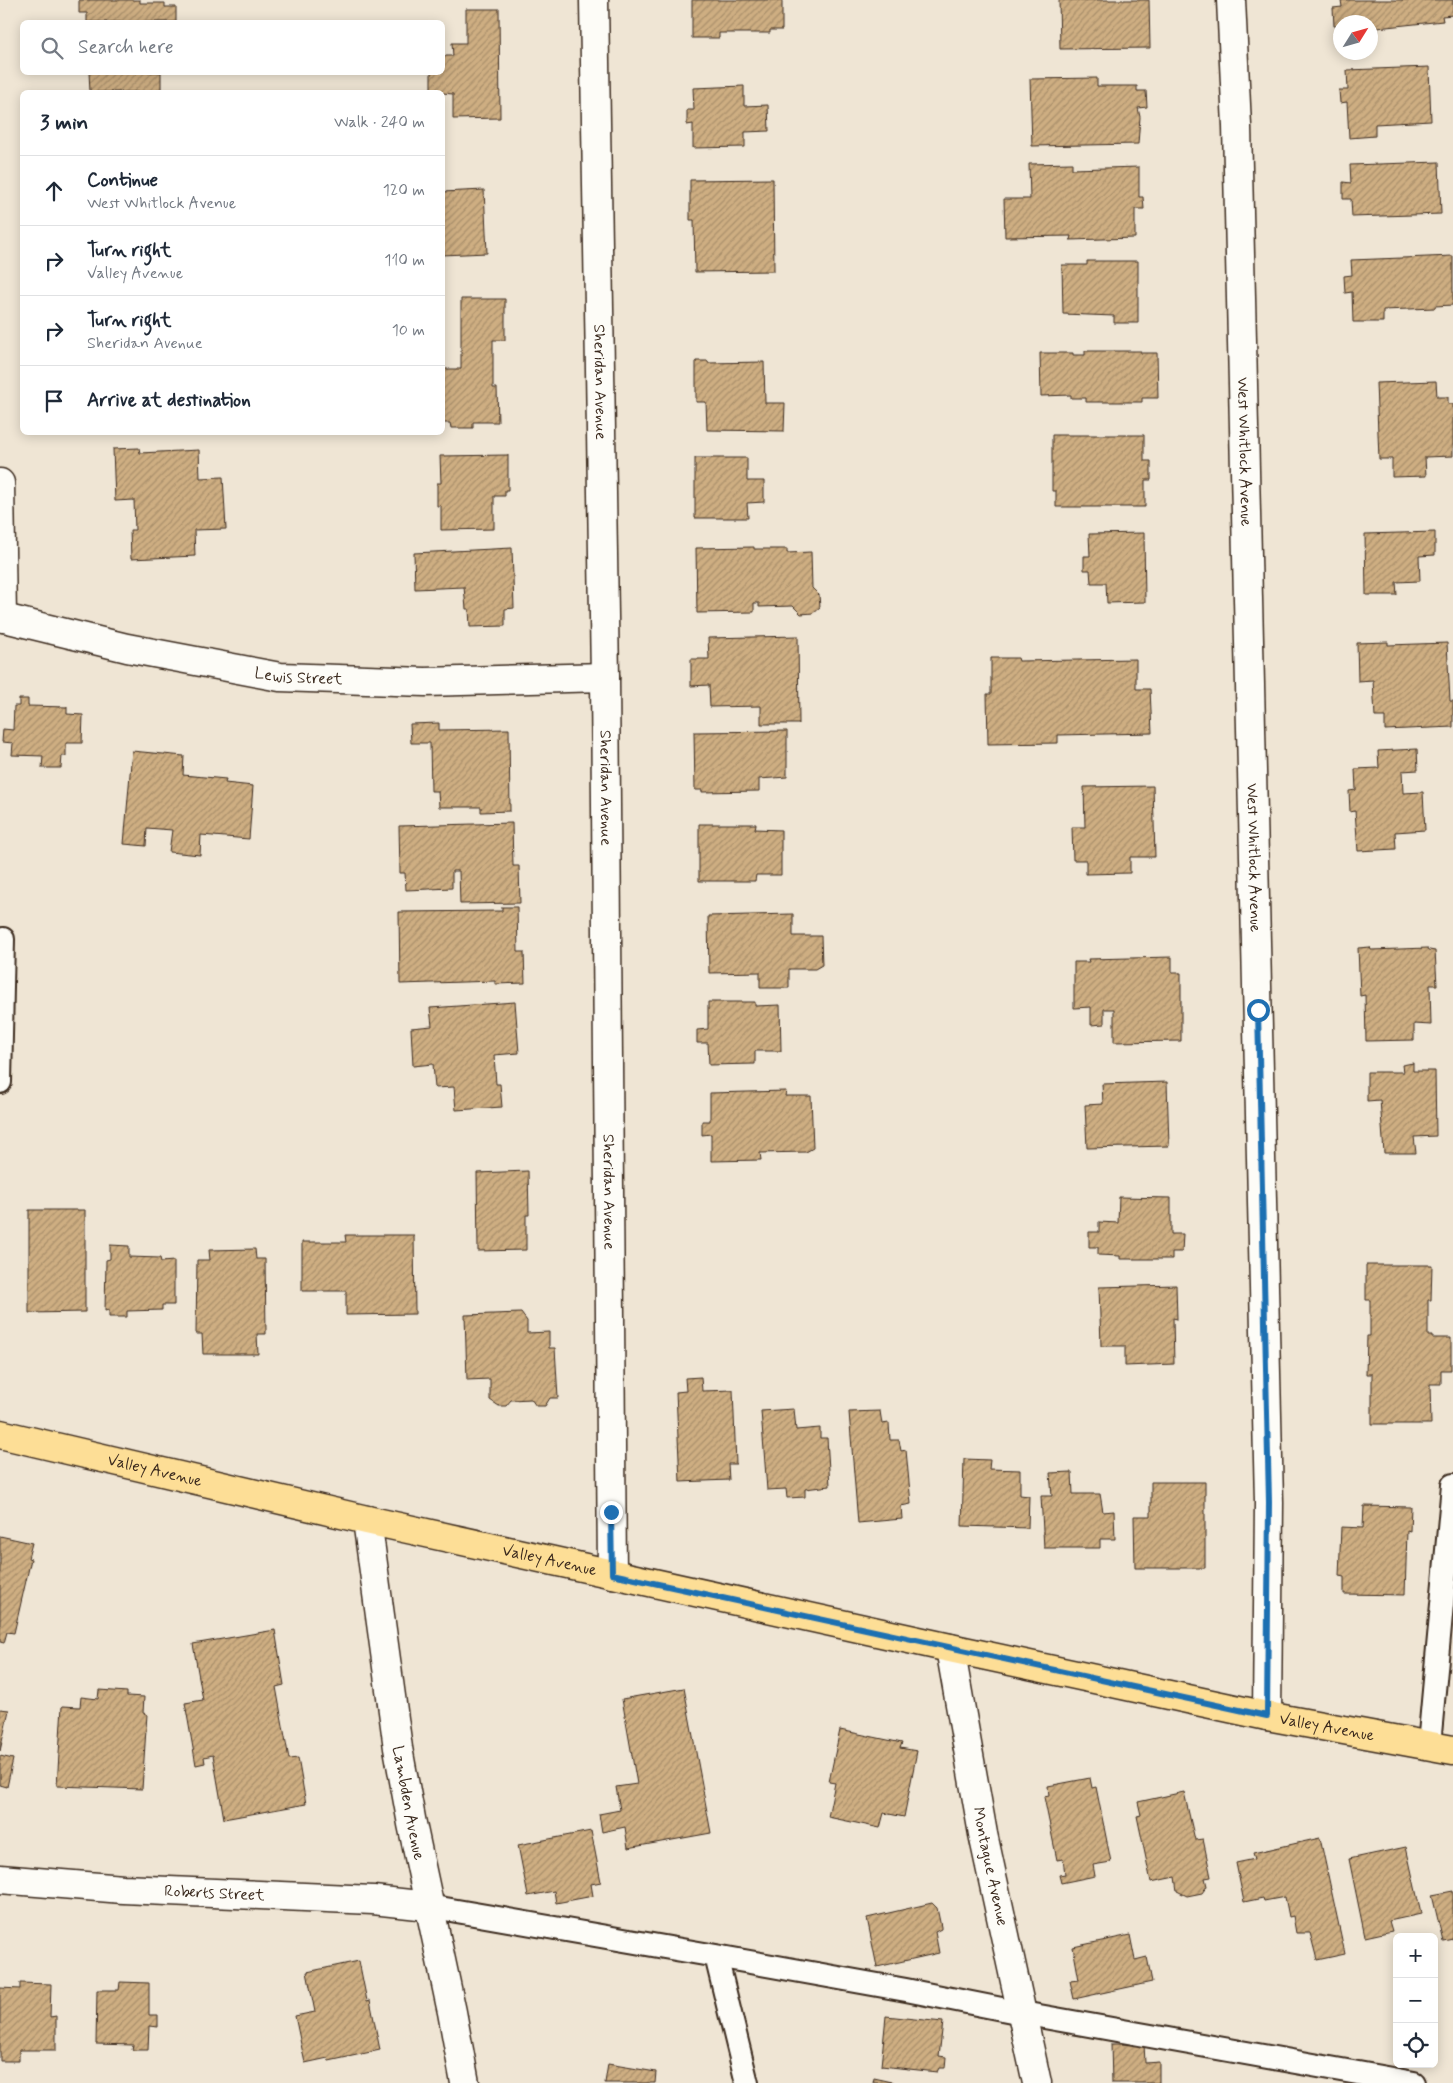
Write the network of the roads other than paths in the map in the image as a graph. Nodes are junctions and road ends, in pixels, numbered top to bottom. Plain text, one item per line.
1 (594, 0) edge
2 (1231, 0) edge
3 (0, 483) edge
4 (1, 617) edge
5 (604, 677) junction
6 (4, 939) dead end
7 (0, 1082) edge
8 (0, 1434) edge
9 (1453, 1485) edge
10 (367, 1520) junction
11 (612, 1574) junction
12 (950, 1648) junction
13 (1267, 1716) junction
14 (1441, 1748) edge
15 (0, 1878) edge
16 (428, 1906) junction
17 (716, 1956) junction
18 (1022, 2014) junction
19 (1314, 2073) edge
20 (465, 2083) edge
21 (747, 2083) edge
22 (1037, 2083) edge
23 (1414, 2083) edge

1 - 5 street, Sheridan Avenue
2 - 13 street, West Whitlock Avenue
3 - 4 street
4 - 5 street, Lewis Street
5 - 11 street, Sheridan Avenue
6 - 7 lane
8 - 10 main road, Valley Avenue
9 - 14 lane
10 - 11 main road, Valley Avenue
10 - 16 street, Lambden Avenue
11 - 12 main road, Valley Avenue
12 - 13 main road, Valley Avenue
12 - 18 street, Montague Avenue
13 - 14 main road, Valley Avenue
15 - 16 street, Roberts Street
16 - 17 lane
16 - 20 street, Lambden Avenue
17 - 18 lane
17 - 21 lane
18 - 19 lane
18 - 22 street, Montague Avenue
19 - 23 lane

